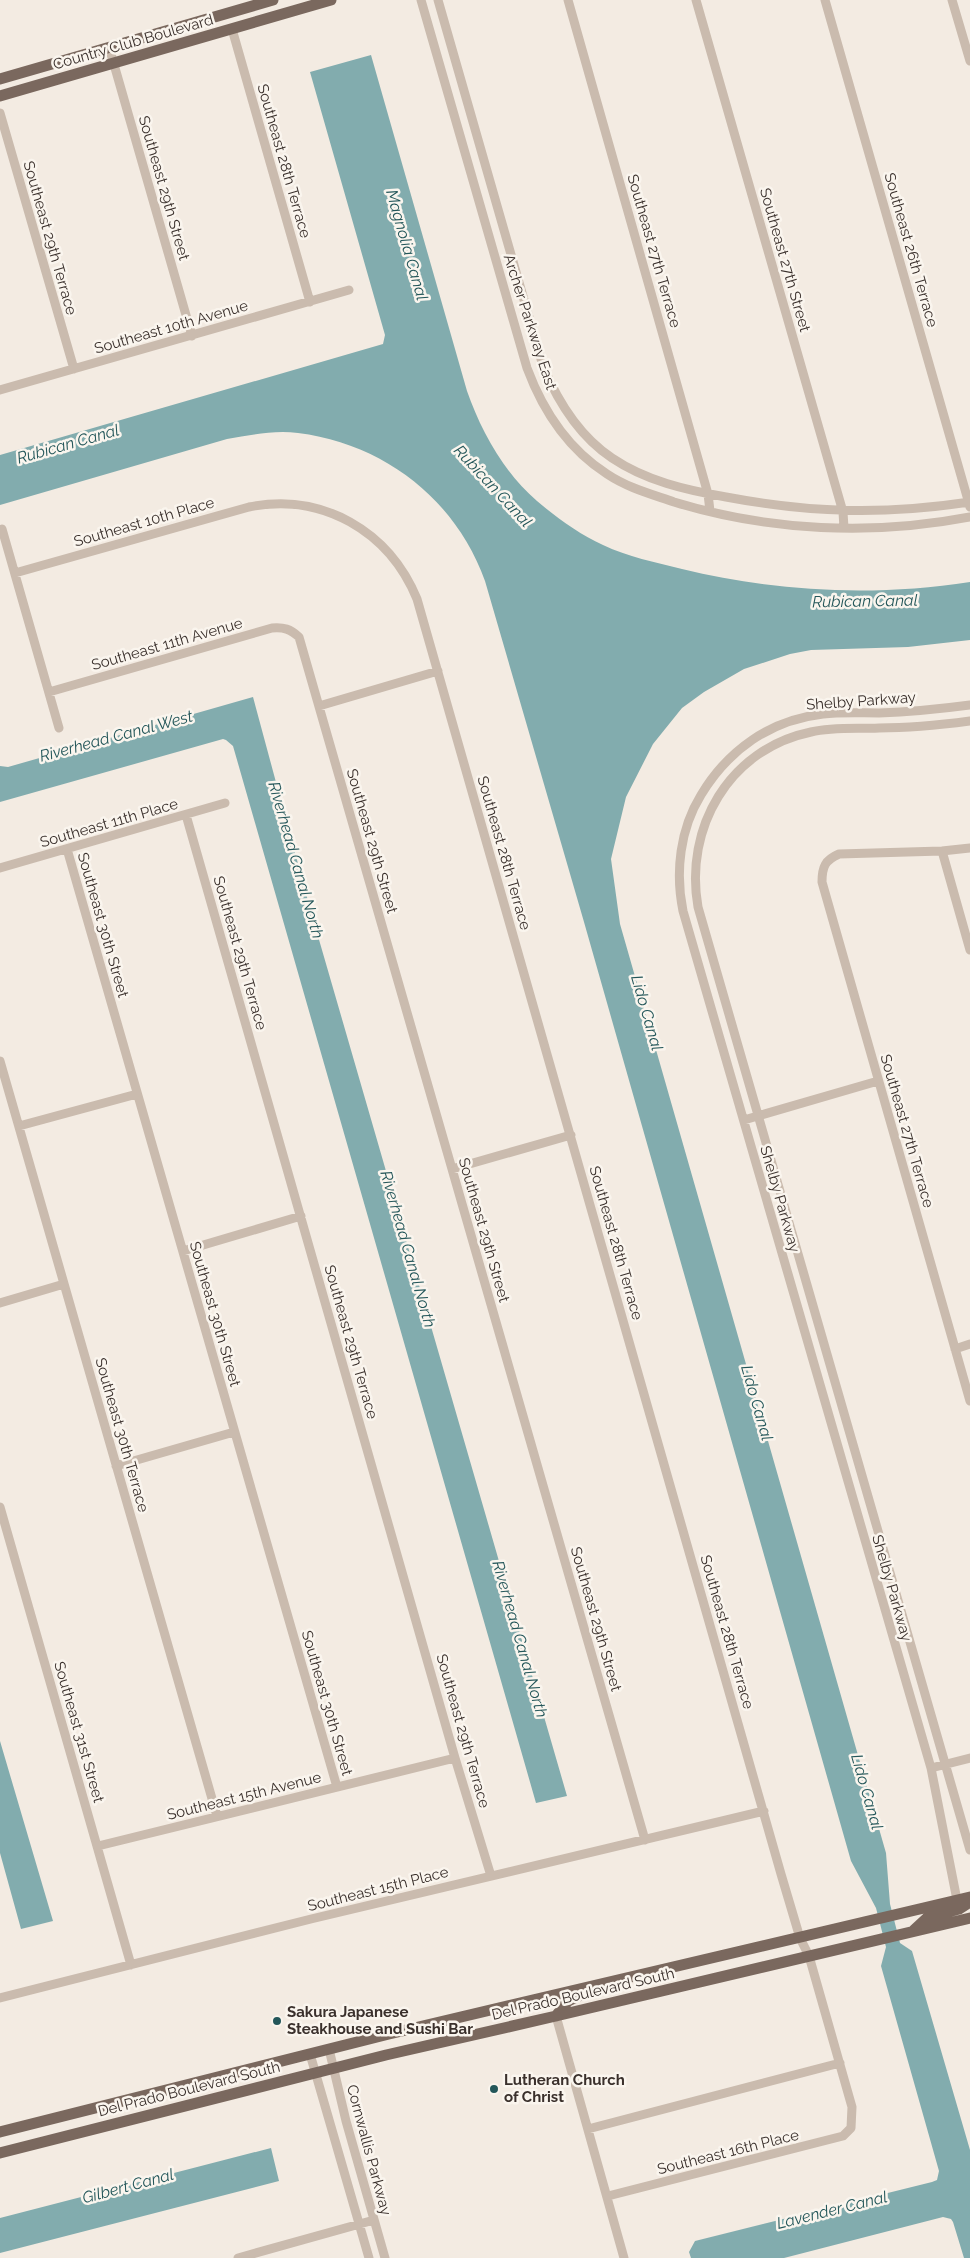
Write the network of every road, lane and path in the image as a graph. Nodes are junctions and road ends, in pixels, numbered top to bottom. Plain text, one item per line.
1 (273, 0) edge
2 (331, 0) edge
3 (421, 0) edge
4 (438, 0) edge
5 (568, 0) edge
6 (696, 0) edge
7 (825, 0) edge
8 (952, 0) edge
9 (232, 29) junction
10 (109, 47) junction
11 (970, 61) edge
12 (114, 63) junction
13 (0, 79) edge
14 (0, 96) edge
15 (0, 114) edge
16 (349, 290) dead end
17 (310, 302) junction
18 (192, 336) junction
19 (74, 369) junction
20 (0, 390) edge
21 (708, 494) junction
22 (281, 503) joint
23 (970, 504) edge
24 (710, 511) junction
25 (843, 512) junction
26 (970, 517) edge
27 (844, 528) junction
28 (2, 529) dead end
29 (15, 573) junction
30 (292, 630) joint
31 (438, 671) junction
32 (49, 692) junction
33 (970, 705) edge
34 (319, 706) junction
35 (970, 721) edge
36 (59, 728) dead end
37 (225, 803) dead end
38 (186, 815) junction
39 (970, 848) edge
40 (67, 849) junction
41 (942, 851) junction
42 (0, 868) edge
43 (698, 907) junction
44 (683, 912) junction
45 (970, 950) edge
46 (0, 1061) edge
47 (878, 1081) junction
48 (137, 1094) junction
49 (759, 1116) junction
50 (744, 1120) junction
51 (19, 1126) junction
52 (571, 1135) junction
53 (452, 1169) junction
54 (301, 1216) junction
55 (183, 1251) junction
56 (64, 1284) junction
57 (0, 1303) edge
58 (970, 1344) edge
59 (955, 1349) junction
60 (970, 1400) edge
61 (234, 1432) junction
62 (116, 1466) junction
63 (0, 1507) edge
64 (455, 1758) junction
65 (970, 1758) edge
66 (945, 1765) junction
67 (931, 1768) junction
68 (337, 1787) junction
69 (764, 1811) junction
70 (217, 1816) junction
71 (645, 1840) junction
72 (98, 1846) junction
73 (970, 1850) edge
74 (491, 1876) junction
75 (970, 1897) edge
76 (957, 1900) junction
77 (970, 1902) edge
78 (970, 1918) edge
79 (910, 1932) junction
80 (800, 1938) junction
81 (809, 1956) junction
82 (131, 1965) junction
83 (602, 1984) junction
84 (0, 1998) edge
85 (556, 2016) junction
86 (330, 2049) junction
87 (310, 2054) junction
88 (840, 2063) junction
89 (334, 2068) junction
90 (316, 2073) junction
91 (851, 2128) joint
92 (588, 2129) junction
93 (0, 2132) edge
94 (0, 2153) edge
95 (608, 2196) junction
96 (374, 2220) junction
97 (360, 2224) junction
98 (238, 2258) edge
99 (369, 2258) edge
100 (385, 2258) edge
101 (624, 2258) edge

1 - 10 main road, Country Club Boulevard
2 - 9 main road, Country Club Boulevard
3 - 24 street, Archer Parkway East
4 - 21 street, Archer Parkway East
5 - 21 street, Southeast 27th Terrace
6 - 25 street, Southeast 27th Street
7 - 23 street, Southeast 26th Terrace
8 - 11 street
9 - 12 main road, Country Club Boulevard
9 - 17 street, Southeast 28th Terrace
10 - 12 street, Southeast 29th Street
10 - 13 main road, Country Club Boulevard
12 - 14 main road, Country Club Boulevard
12 - 18 street, Southeast 29th Street
15 - 19 street, Southeast 29th Terrace
16 - 17 street, Southeast 10th Avenue
17 - 18 street, Southeast 10th Avenue
18 - 19 street, Southeast 10th Avenue
19 - 20 street, Southeast 10th Avenue
21 - 24 street, Southeast 27th Terrace
21 - 25 street, Archer Parkway East
22 - 29 street, Southeast 10th Place
22 - 31 street, Southeast 28th Terrace
23 - 25 street, Archer Parkway East
24 - 27 street, Archer Parkway East
25 - 27 street, Southeast 27th Street
26 - 27 street, Archer Parkway East
28 - 29 street
29 - 32 street
30 - 32 street, Southeast 11th Avenue
30 - 34 street, Southeast 29th Street
31 - 34 street
31 - 52 street, Southeast 28th Terrace
32 - 36 street
33 - 44 street, Shelby Parkway
34 - 53 street, Southeast 29th Street
35 - 43 street, Shelby Parkway
37 - 38 street, Southeast 11th Place
38 - 40 street, Southeast 11th Place
38 - 54 street, Southeast 29th Terrace
39 - 41 street
40 - 42 street, Southeast 11th Place
40 - 48 street, Southeast 30th Street
41 - 45 street
41 - 47 street, Southeast 27th Terrace
43 - 44 street
43 - 49 street, Shelby Parkway
44 - 50 street, Shelby Parkway
46 - 51 street, Southeast 30th Terrace
47 - 49 street
47 - 59 street, Southeast 27th Terrace
48 - 51 street
48 - 55 street, Southeast 30th Street
49 - 50 street
49 - 66 street, Shelby Parkway
50 - 67 street, Shelby Parkway
51 - 56 street, Southeast 30th Terrace
52 - 53 street
52 - 69 street, Southeast 28th Terrace
53 - 71 street, Southeast 29th Street
54 - 55 street
54 - 64 street, Southeast 29th Terrace
55 - 61 street, Southeast 30th Street
56 - 57 street
56 - 62 street, Southeast 30th Terrace
58 - 59 street
59 - 60 street, Southeast 27th Terrace
61 - 62 street
61 - 68 street, Southeast 30th Street
62 - 70 street, Southeast 30th Terrace
63 - 72 street, Southeast 31st Street
64 - 68 street, Southeast 15th Avenue
64 - 74 street, Southeast 29th Terrace
65 - 66 street
66 - 67 street
66 - 73 street, Shelby Parkway
67 - 76 street, Shelby Parkway
68 - 70 street, Southeast 15th Avenue
69 - 71 street, Southeast 15th Place
69 - 80 street, Southeast 28th Terrace
70 - 72 street, Southeast 15th Avenue
71 - 74 street, Southeast 15th Place
72 - 82 street, Southeast 31st Street
74 - 82 street, Southeast 15th Place
75 - 76 main road, Del Prado Boulevard South
76 - 80 main road, Del Prado Boulevard South
77 - 79 main road
78 - 79 main road, Del Prado Boulevard South
79 - 81 main road, Del Prado Boulevard South
80 - 81 street, Southeast 28th Terrace
80 - 83 main road, Del Prado Boulevard South
81 - 85 main road, Del Prado Boulevard South
81 - 88 street, Southeast 28th Terrace
82 - 84 street, Southeast 15th Place
83 - 85 main road
83 - 86 main road, Del Prado Boulevard South
85 - 89 main road, Del Prado Boulevard South
85 - 92 street
86 - 87 main road, Del Prado Boulevard South
86 - 89 street, Cornwallis Parkway
87 - 90 street, Cornwallis Parkway
87 - 93 main road, Del Prado Boulevard South
88 - 91 street, Southeast 28th Terrace
88 - 92 street
89 - 90 main road, Del Prado Boulevard South
89 - 96 street, Cornwallis Parkway
90 - 94 main road, Del Prado Boulevard South
90 - 97 street, Cornwallis Parkway
91 - 95 street, Southeast 16th Place
92 - 95 street
95 - 101 street
96 - 97 street
96 - 100 street, Cornwallis Parkway
97 - 98 street
97 - 99 street, Cornwallis Parkway

